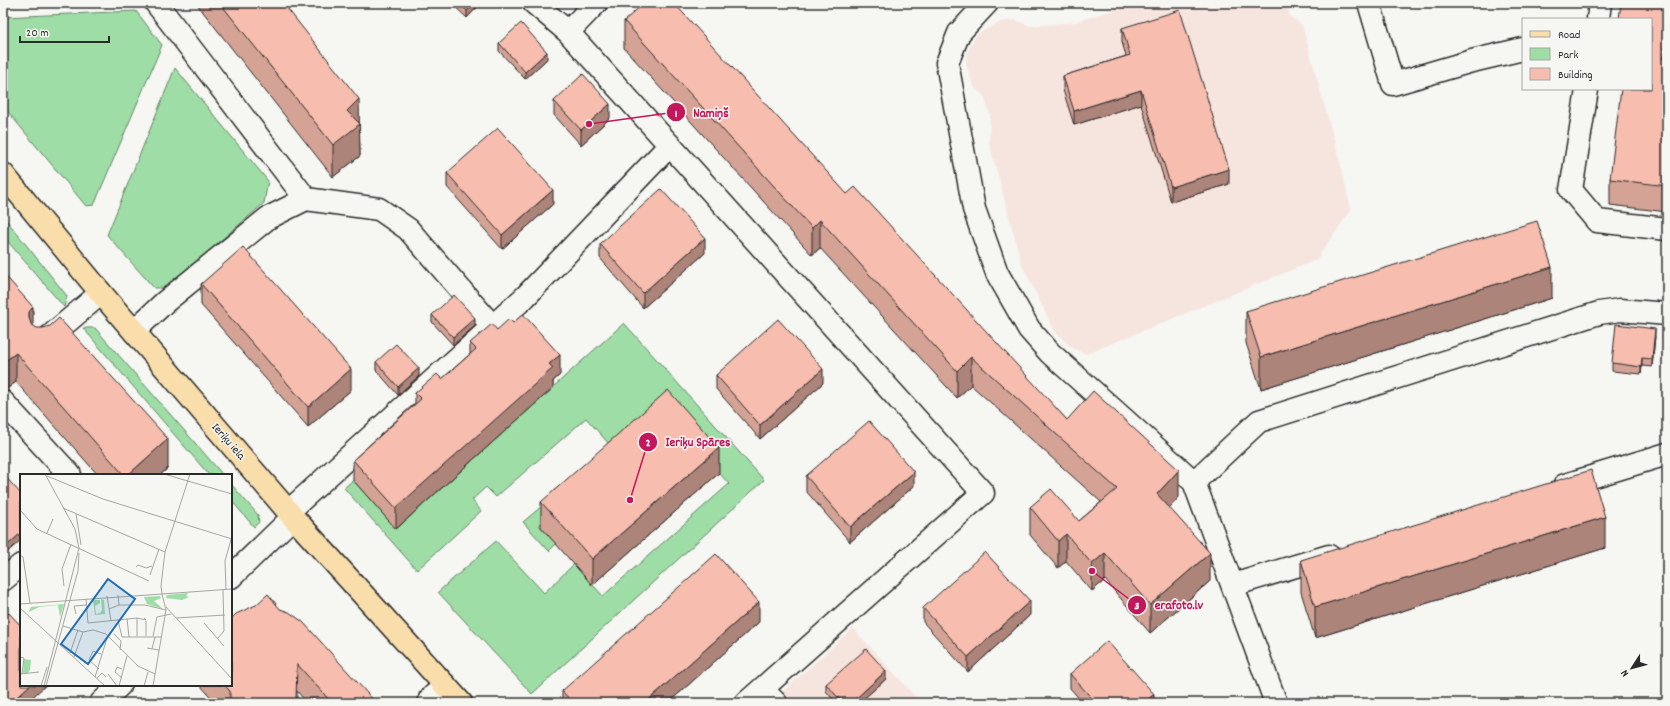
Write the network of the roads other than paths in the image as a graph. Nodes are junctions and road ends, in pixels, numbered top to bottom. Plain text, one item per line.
1 (156, 3) edge
2 (534, 3) edge
3 (596, 3) edge
4 (987, 3) edge
5 (1369, 3) edge
6 (1600, 3) edge
7 (1598, 18) edge
8 (568, 32) junction
9 (1522, 49) edge
10 (1587, 90) dead end
11 (670, 145) junction
12 (3, 174) edge
13 (306, 199) junction
14 (1667, 229) edge
15 (101, 293) junction
16 (1667, 314) edge
17 (492, 326) junction
18 (134, 331) junction
19 (40, 345) edge
20 (3, 402) edge
21 (1667, 454) edge
22 (69, 474) edge
23 (1194, 482) junction
24 (1549, 490) edge
25 (291, 514) junction
26 (1346, 551) edge
27 (20, 565) edge
28 (232, 576) edge
29 (3, 580) edge
30 (1233, 585) junction
31 (119, 686) edge
32 (769, 696) edge
33 (101, 703) edge
34 (462, 703) edge
35 (746, 703) edge
36 (1276, 703) edge

1 - 13 street
2 - 8 street
3 - 8 street
4 - 23 street
5 - 9 street
6 - 7 street
8 - 11 street
10 - 14 street
11 - 17 street
11 - 32 street
12 - 15 main road, Ieriķu iela
13 - 17 street
13 - 18 street
15 - 18 main road, Ieriķu iela
15 - 19 street
16 - 23 street
17 - 25 street
18 - 25 main road, Ieriķu iela
20 - 22 street
21 - 24 street
23 - 30 street
25 - 28 street
25 - 34 main road, Ieriķu iela
26 - 30 street
27 - 29 street
30 - 36 street
31 - 33 street
32 - 35 street

